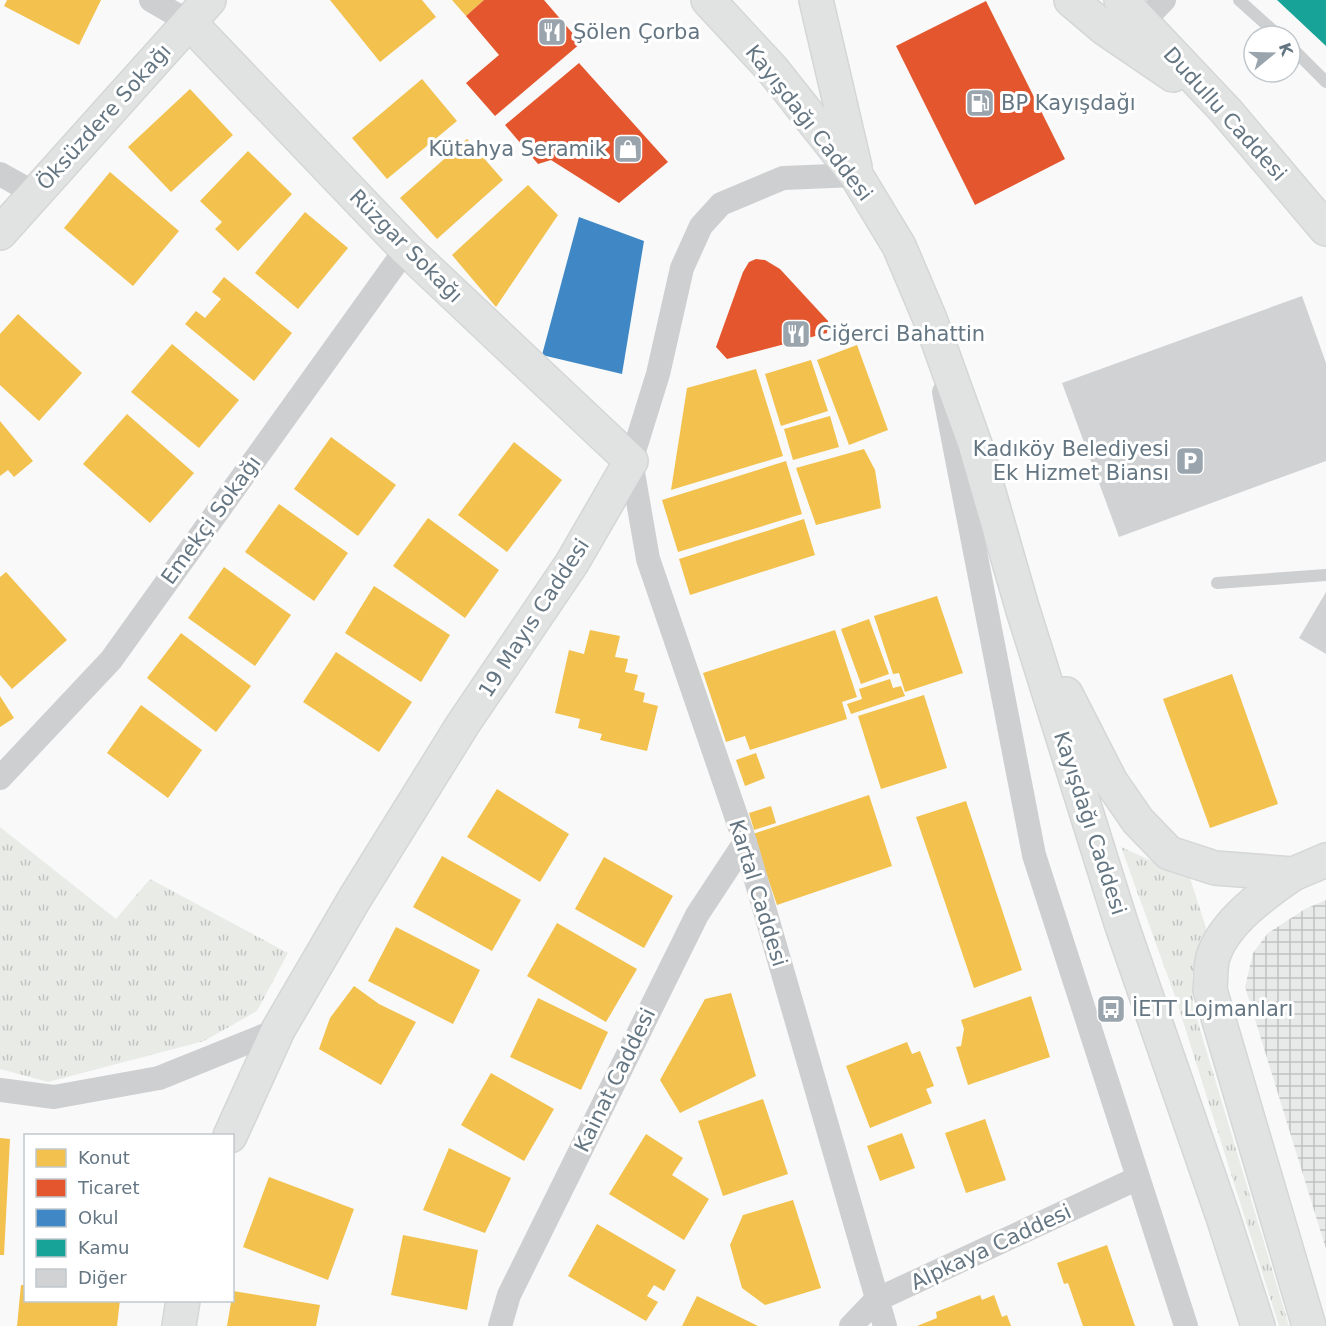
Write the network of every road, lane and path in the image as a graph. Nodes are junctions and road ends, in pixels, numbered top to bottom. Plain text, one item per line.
1 (151, 0) edge
2 (708, 0) edge
3 (816, 0) edge
4 (1071, 0) edge
5 (1239, 0) edge
6 (1142, 8) edge
7 (199, 11) edge
8 (1266, 24) edge
9 (1302, 58) edge
10 (1326, 82) edge
11 (1226, 111) junction
12 (0, 174) edge
13 (856, 175) junction
14 (36, 194) junction
15 (1326, 229) edge
16 (0, 233) edge
17 (406, 249) junction
18 (930, 318) junction
19 (631, 460) junction
20 (1326, 575) edge
21 (1217, 583) dead end
22 (1022, 607) junction
23 (0, 778) edge
24 (745, 842) junction
25 (1326, 860) edge
26 (1293, 874) junction
27 (278, 1030) junction
28 (0, 1090) edge
29 (231, 1134) edge
30 (1138, 1178) junction
31 (876, 1300) junction
32 (183, 1302) edge
33 (179, 1326) edge
34 (500, 1326) edge
35 (850, 1326) edge
36 (885, 1326) edge
37 (1186, 1326) edge
38 (1258, 1326) edge
39 (1308, 1326) edge

1 - 7 street
2 - 13 main road, Kayışdağı Caddesi
3 - 13 main road
4 - 11 main road
5 - 8 lane
6 - 11 main road, Dudullu Caddesi
7 - 14 main road, Öksüzdere Sokağı
7 - 17 main road, Rüzgar Sokağı
9 - 10 lane
11 - 15 main road, Dudullu Caddesi
12 - 14 street
13 - 18 main road, Kayışdağı Caddesi
13 - 19 street, 19 Mayıs Caddesi
14 - 16 main road, Öksüzdere Sokağı
17 - 19 main road, Rüzgar Sokağı
17 - 23 street, Emekçi Sokağı
18 - 22 main road, Kayışdağı Caddesi
18 - 30 street, Kayışdağı Caddesi
19 - 24 street, Kartal Caddesi
19 - 27 main road, 19 Mayıs Caddesi
20 - 21 lane
22 - 26 main road
22 - 38 main road, Kayışdağı Caddesi
24 - 31 street, Kartal Caddesi
24 - 34 street, Kainat Caddesi
25 - 26 main road
26 - 39 main road
27 - 28 street
27 - 29 main road, 19 Mayıs Caddesi
30 - 31 street, Alpkaya Caddesi
30 - 37 street, Kayışdağı Caddesi
31 - 35 street, Alpkaya Caddesi
31 - 36 street, Kartal Caddesi
32 - 33 main road

